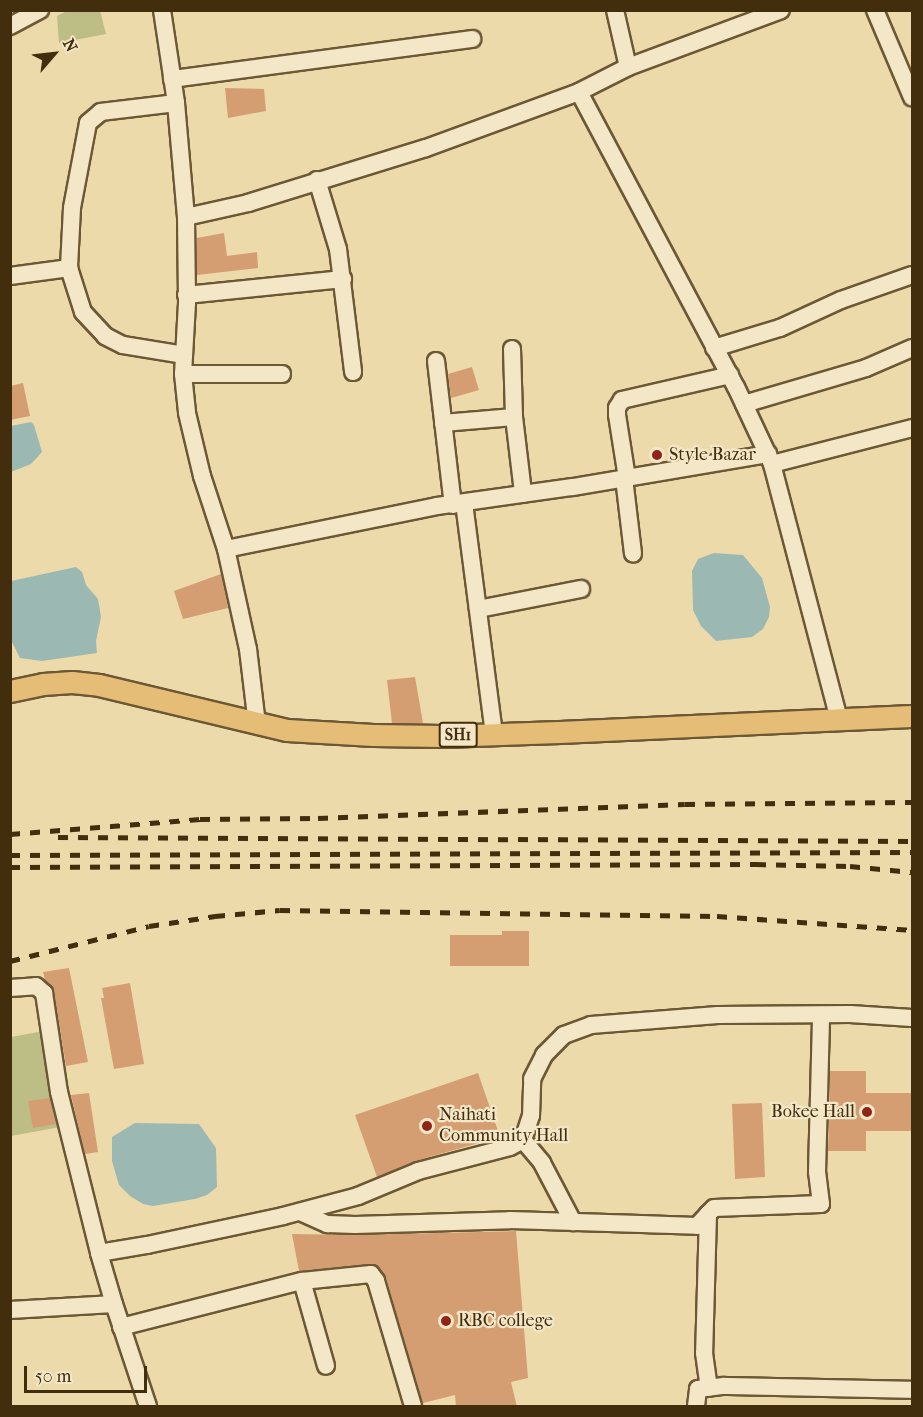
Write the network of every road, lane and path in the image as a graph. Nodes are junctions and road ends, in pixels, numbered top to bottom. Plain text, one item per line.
1 (40, 10) edge
2 (162, 10) edge
3 (615, 10) edge
4 (781, 10) edge
5 (875, 10) edge
6 (10, 26) edge
7 (472, 39) dead end
8 (628, 67) junction
9 (172, 79) junction
10 (911, 89) edge
11 (579, 92) junction
12 (176, 103) junction
13 (317, 180) junction
14 (186, 217) junction
15 (69, 268) junction
16 (912, 274) edge
17 (10, 276) edge
18 (343, 279) junction
19 (186, 296) junction
20 (714, 348) junction
21 (912, 348) edge
22 (512, 349) dead end
23 (184, 355) junction
24 (436, 361) dead end
25 (353, 372) dead end
26 (183, 374) junction
27 (282, 374) dead end
28 (730, 375) junction
29 (744, 404) junction
30 (514, 417) junction
31 (443, 423) junction
32 (912, 428) edge
33 (770, 459) junction
34 (626, 478) junction
35 (523, 493) junction
36 (458, 504) junction
37 (226, 549) junction
38 (633, 553) dead end
39 (582, 589) dead end
40 (478, 609) junction
41 (10, 691) edge
42 (912, 716) edge
43 (839, 719) junction
44 (257, 725) junction
45 (494, 734) junction
46 (10, 988) edge
47 (821, 1015) junction
48 (912, 1018) edge
49 (523, 1140) junction
50 (300, 1212) junction
51 (708, 1214) junction
52 (573, 1222) junction
53 (99, 1253) junction
54 (302, 1281) junction
55 (114, 1304) junction
56 (10, 1310) edge
57 (121, 1327) junction
58 (326, 1366) dead end
59 (709, 1388) junction
60 (912, 1390) edge
61 (148, 1407) edge
62 (413, 1407) edge
63 (696, 1407) edge

1 - 6 street
2 - 9 street
3 - 8 street
4 - 8 street
5 - 10 street
7 - 9 street
8 - 11 street
9 - 12 street
11 - 13 street
11 - 20 street
12 - 14 street
12 - 15 street
13 - 14 street
13 - 18 street
14 - 19 street
15 - 17 street
15 - 23 street
16 - 20 street
18 - 19 street
18 - 25 street
19 - 23 street
20 - 28 street
21 - 29 street
22 - 30 street
23 - 26 street
24 - 31 street
26 - 27 street
26 - 37 street
28 - 29 street
28 - 34 street
29 - 33 street
30 - 31 street
30 - 35 street
31 - 36 street
32 - 33 street
33 - 34 street
33 - 43 street
34 - 35 street
34 - 38 street
35 - 36 street
36 - 37 street
36 - 40 street
37 - 44 street
39 - 40 street
40 - 45 street
41 - 44 main road, SH1
42 - 43 main road, SH1
43 - 45 main road, SH1
44 - 45 main road, SH1
46 - 53 street
47 - 48 street
47 - 49 street
47 - 51 street
49 - 50 street
49 - 52 street
50 - 52 street
50 - 53 street
51 - 52 street
51 - 59 street
53 - 55 street
54 - 57 street
54 - 58 street
54 - 62 street
55 - 56 street
55 - 57 street
57 - 61 street
59 - 60 street
59 - 63 street

